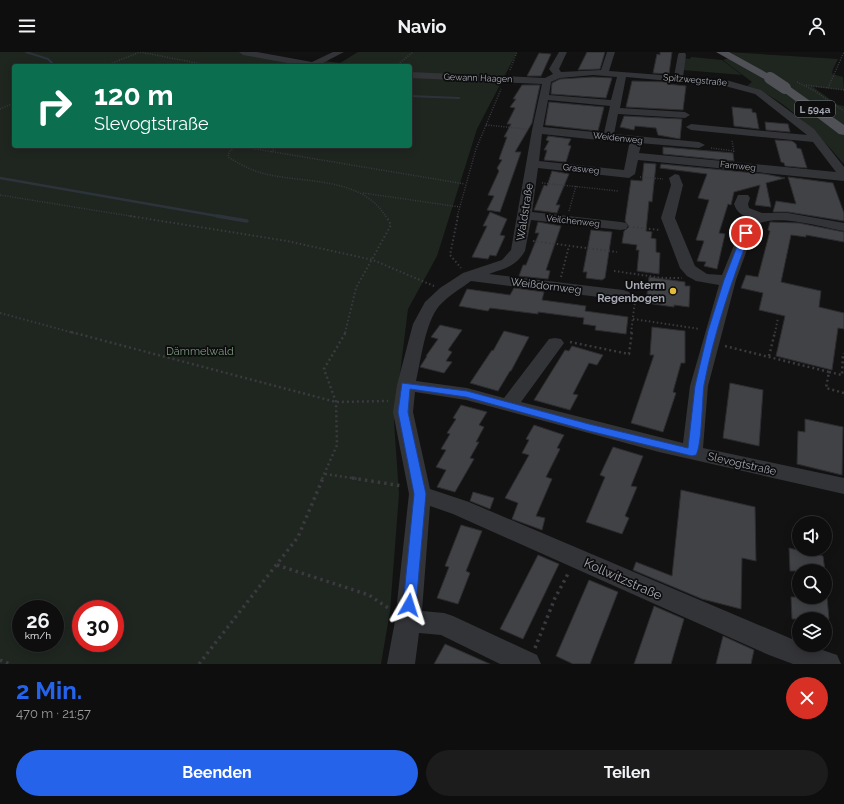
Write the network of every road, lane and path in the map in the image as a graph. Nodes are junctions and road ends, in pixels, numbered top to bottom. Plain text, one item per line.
1 (140, 52) edge
2 (243, 52) edge
3 (340, 52) edge
4 (413, 52) edge
5 (517, 52) edge
6 (563, 52) edge
7 (611, 52) edge
8 (721, 52) edge
9 (844, 52) edge
10 (682, 55) dead end
11 (843, 55) edge
12 (110, 64) edge
13 (202, 64) edge
14 (306, 64) edge
15 (319, 64) edge
16 (398, 64) edge
17 (604, 73) junction
18 (622, 74) junction
19 (412, 75) edge
20 (558, 75) junction
21 (506, 78) junction
22 (678, 79) junction
23 (547, 81) junction
24 (804, 85) dead end
25 (844, 90) edge
26 (543, 97) junction
27 (12, 104) edge
28 (614, 107) junction
29 (0, 109) edge
30 (844, 111) edge
31 (685, 115) dead end
32 (486, 125) junction
33 (691, 127) dead end
34 (537, 130) junction
35 (731, 131) junction
36 (844, 131) edge
37 (608, 138) junction
38 (636, 140) junction
39 (817, 140) junction
40 (699, 145) joint
41 (234, 148) edge
42 (248, 148) edge
43 (276, 148) edge
44 (734, 151) junction
45 (271, 152) junction
46 (632, 156) junction
47 (532, 164) junction
48 (736, 166) junction
49 (630, 174) junction
50 (844, 176) edge
51 (675, 178) joint
52 (530, 182) junction
53 (465, 184) junction
54 (576, 186) junction
55 (618, 191) dead end
56 (361, 193) junction
57 (0, 195) edge
58 (743, 198) dead end
59 (460, 207) junction
60 (525, 216) junction
61 (760, 217) junction
62 (567, 220) junction
63 (621, 226) joint
64 (844, 227) edge
65 (674, 232) junction
66 (520, 240) junction
67 (569, 246) junction
68 (617, 252) dead end
69 (373, 260) junction
70 (614, 271) dead end
71 (468, 276) junction
72 (700, 278) junction
73 (728, 280) junction
74 (559, 288) junction
75 (446, 291) junction
76 (623, 296) joint
77 (0, 313) edge
78 (778, 318) dead end
79 (633, 319) junction
80 (712, 337) junction
81 (555, 343) joint
82 (843, 352) edge
83 (769, 356) junction
84 (829, 372) junction
85 (405, 392) junction
86 (844, 393) edge
87 (336, 402) junction
88 (509, 405) junction
89 (692, 452) junction
90 (325, 474) junction
91 (844, 486) edge
92 (419, 491) junction
93 (576, 557) junction
94 (277, 565) junction
95 (408, 621) junction
96 (531, 657) edge
97 (0, 660) edge
98 (10, 664) edge
99 (199, 664) edge
100 (401, 664) edge
101 (827, 664) edge

1 - 12 path
1 - 13 path
2 - 14 street
3 - 15 street
4 - 16 path
5 - 21 path
6 - 20 street
7 - 17 street
8 - 36 main road, L 594a, bridge
9 - 11 path
10 - 22 street
11 - 25 path
17 - 18 street, Spitzwegstraße
17 - 20 street, Spitzwegstraße
18 - 22 street, Spitzwegstraße
18 - 28 street
19 - 21 street, Gewann Haagen
20 - 23 street
21 - 23 street, Gewann Haagen
21 - 32 path
22 - 39 street, Spitzwegstraße
23 - 26 street, Waldstraße
24 - 30 path
26 - 28 street
26 - 34 street, Waldstraße
27 - 29 path
28 - 31 street
28 - 37 street
32 - 34 path
32 - 53 path
33 - 35 street
34 - 37 street, Weidenweg
34 - 47 street, Waldstraße
35 - 39 street
35 - 44 path
37 - 38 street, Weidenweg
38 - 40 street, Weidenweg
38 - 46 street
39 - 50 street, Spitzwegstraße
40 - 44 path
41 - 56 path
42 - 45 path
43 - 45 path
44 - 48 path
45 - 53 path
46 - 48 street, Farnweg
46 - 49 street
47 - 49 street, Grasweg
47 - 52 street, Waldstraße
48 - 50 street, Farnweg
49 - 51 path
51 - 65 street
52 - 54 path
52 - 60 street, Waldstraße
53 - 59 path
54 - 55 path
54 - 62 path
56 - 59 path
56 - 69 path
57 - 69 path
58 - 61 street
59 - 71 path
60 - 62 street, Veilchenweg
60 - 66 street, Waldstraße
61 - 64 street
61 - 73 street
62 - 63 street, Veilchenweg
63 - 65 path
65 - 72 street
66 - 67 path
66 - 71 street, Waldstraße
67 - 68 path
67 - 74 path
69 - 75 path
69 - 87 path
70 - 72 path
71 - 74 street, Weißdornweg
71 - 75 street, Waldstraße
72 - 73 street
73 - 80 street
74 - 76 street, Weißdornweg
75 - 85 street, Waldstraße
76 - 79 path
77 - 87 path
78 - 83 path
79 - 80 path
79 - 81 path
80 - 83 path
80 - 89 street
81 - 88 street
82 - 84 path
83 - 84 path
84 - 86 path
85 - 87 path
85 - 88 street, Slevogtstraße
85 - 92 street, Waldstraße
87 - 90 path
88 - 89 street, Slevogtstraße
89 - 91 street, Slevogtstraße
90 - 92 path
90 - 94 path
92 - 93 street, Kollwitzstraße
92 - 95 street, Waldstraße
93 - 96 path
93 - 101 street, Kollwitzstraße
94 - 95 path
94 - 99 path
95 - 96 street
95 - 100 street, Waldstraße
97 - 98 path

